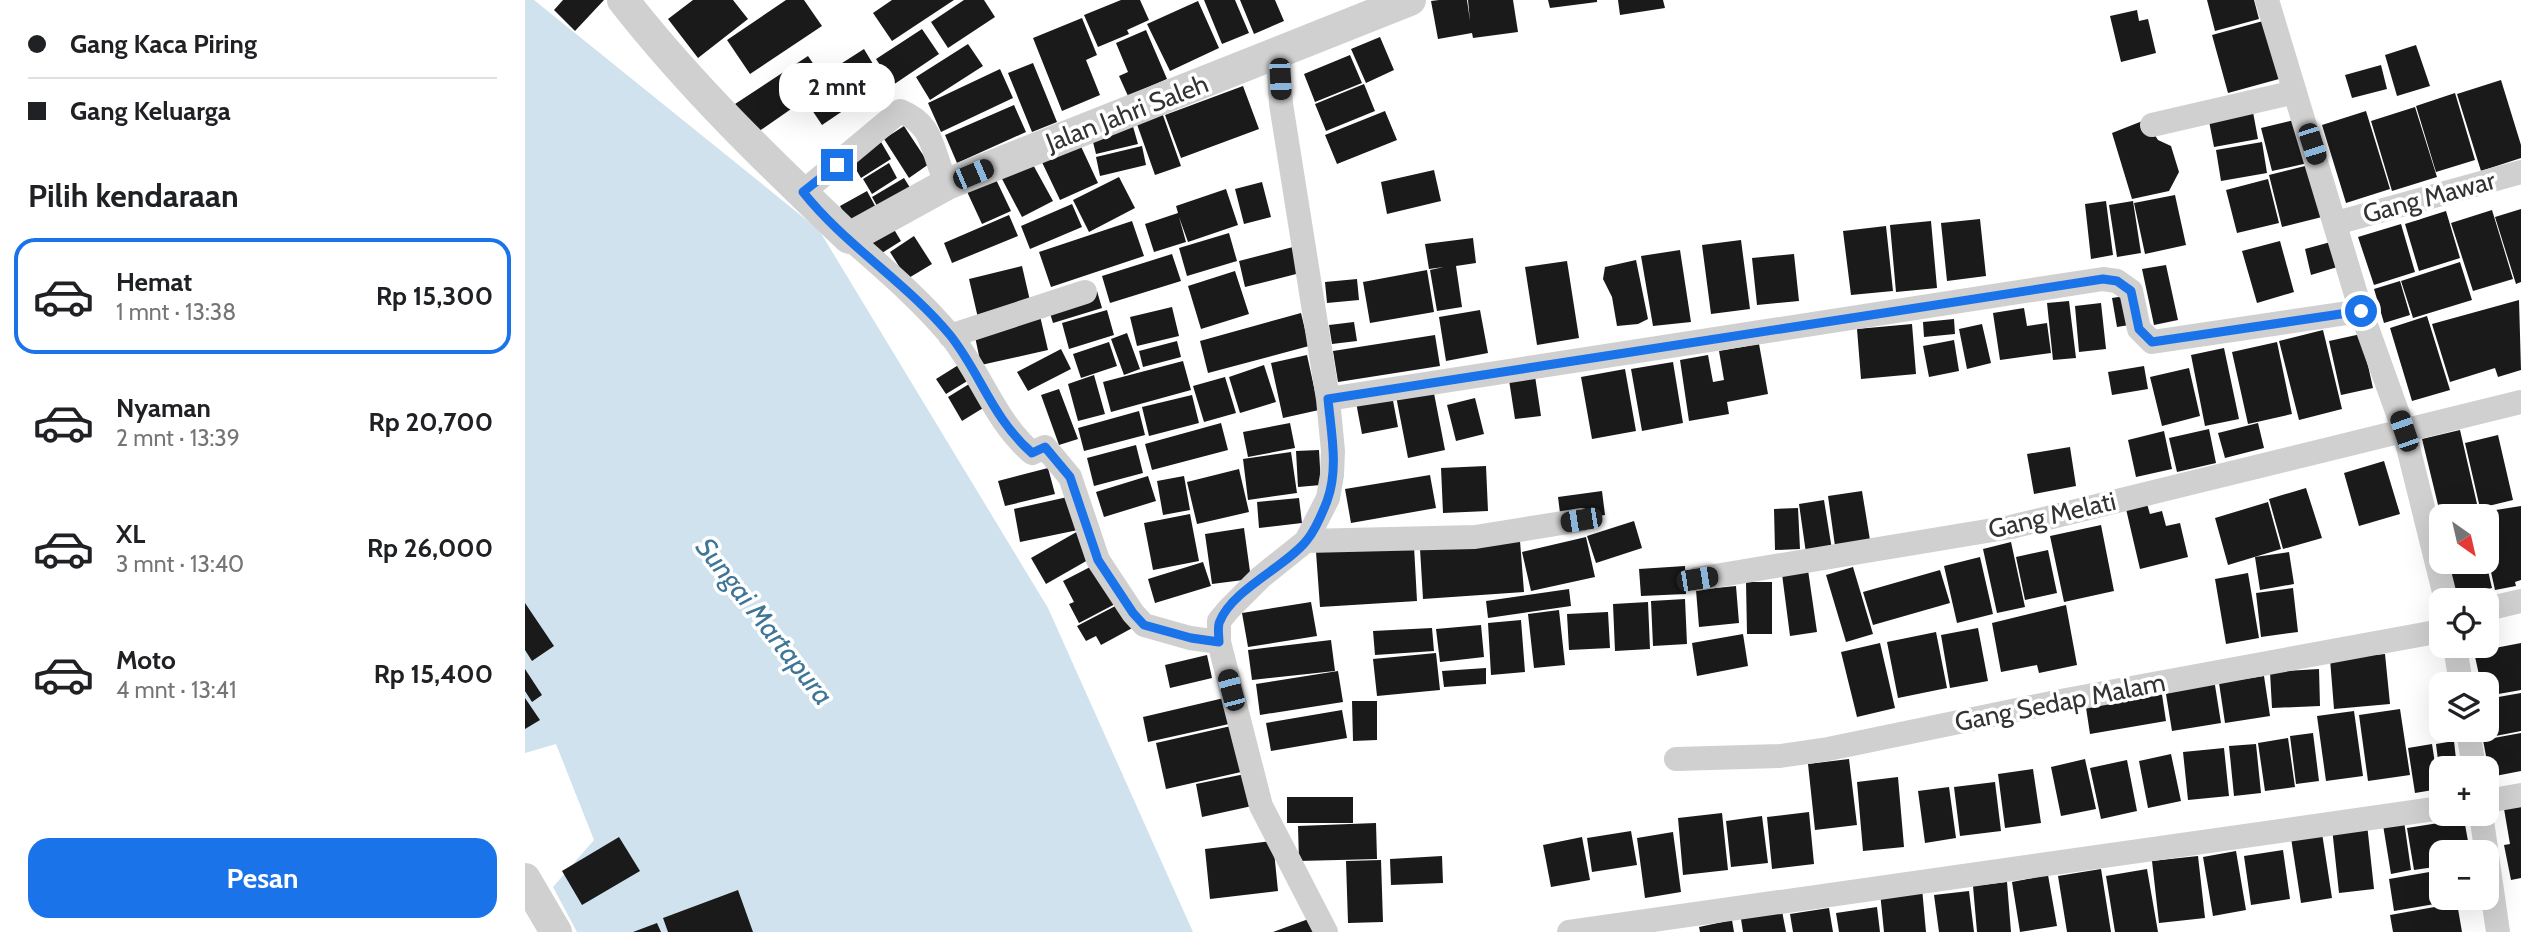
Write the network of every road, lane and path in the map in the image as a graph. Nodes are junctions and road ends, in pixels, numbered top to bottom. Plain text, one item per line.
1 (623, 0) edge
2 (1410, 0) edge
3 (2267, 0) edge
4 (1279, 55) junction
5 (2295, 92) junction
6 (2152, 124) dead end
7 (2521, 172) edge
8 (947, 184) junction
9 (803, 192) junction
10 (2336, 223) junction
11 (849, 238) junction
12 (1085, 292) dead end
13 (2361, 311) junction
14 (950, 335) junction
15 (1328, 399) junction
16 (2521, 402) edge
17 (2404, 431) junction
18 (1581, 520) dead end
19 (1306, 541) junction
20 (1697, 579) dead end
21 (2444, 588) edge
22 (2521, 601) edge
23 (2499, 606) edge
24 (2429, 633) edge
25 (1219, 642) junction
26 (1677, 759) dead end
27 (2521, 795) edge
28 (2499, 799) edge
29 (2429, 810) edge
30 (2483, 826) edge
31 (525, 879) edge
32 (556, 932) edge
33 (1326, 932) edge
34 (1569, 932) edge
35 (2498, 932) edge

1 - 9 street
2 - 4 street, Jalan Jahri Saleh
3 - 5 street
4 - 8 street, Jalan Jahri Saleh
4 - 15 street
5 - 6 street
5 - 10 street
7 - 10 street, Gang Mawar
8 - 9 street
8 - 11 street, Jalan Jahri Saleh
9 - 11 street
10 - 13 street
11 - 14 street
12 - 14 street
13 - 15 street
13 - 17 street
14 - 25 street
15 - 19 street
16 - 17 street, Gang Melati
17 - 20 street, Gang Melati
17 - 21 street
18 - 19 street
19 - 25 street
22 - 23 street
24 - 26 street, Gang Sedap Malam
25 - 33 street
27 - 28 street
29 - 34 street
30 - 35 street
31 - 32 street

